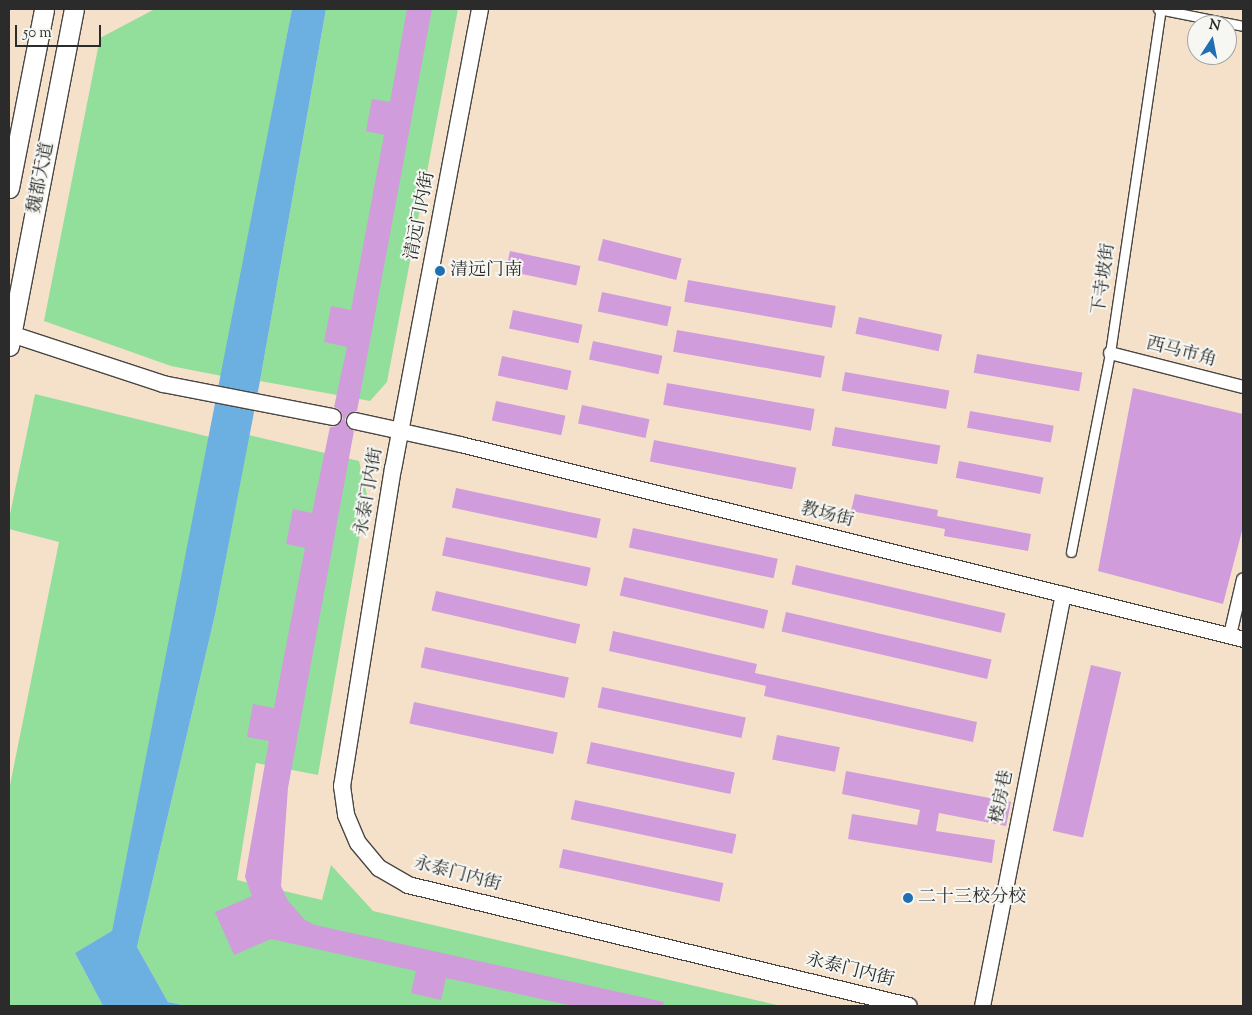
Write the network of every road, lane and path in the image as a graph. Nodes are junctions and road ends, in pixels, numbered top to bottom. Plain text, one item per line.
1 (44, 9) edge
2 (71, 9) edge
3 (480, 9) edge
4 (1160, 9) edge
5 (1243, 26) edge
6 (9, 188) edge
7 (10, 338) edge
8 (1110, 353) junction
9 (1243, 387) edge
10 (333, 417) dead end
11 (356, 422) dead end
12 (401, 431) junction
13 (1071, 552) dead end
14 (1243, 579) edge
15 (1062, 594) junction
16 (1236, 637) edge
17 (909, 1006) edge
18 (982, 1006) edge

1 - 6 main road, 魏都大道
2 - 7 main road, 魏都大道
3 - 12 main road, 清远门内街
4 - 5 street
4 - 8 street, 下寺坡街
7 - 10 main road
8 - 9 street, 西马市角
8 - 13 street, 下寺坡街
11 - 12 main road
12 - 15 street, 教场街
12 - 17 main road, 永泰门内街
14 - 16 street
15 - 16 street, 教场街
15 - 18 street, 楼房巷

